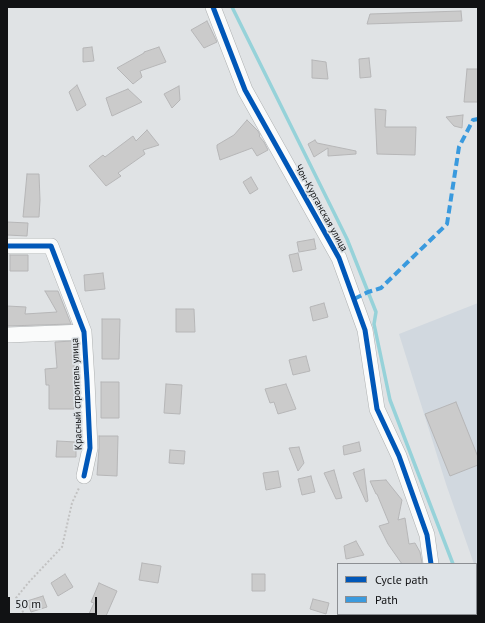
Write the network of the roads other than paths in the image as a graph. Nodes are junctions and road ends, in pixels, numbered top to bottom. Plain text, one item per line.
1 (213, 7) edge
2 (7, 246) edge
3 (84, 332) junction
4 (7, 335) edge
5 (84, 476) road end
6 (431, 563) edge

1 - 6 street, Чон-Курганская улица
2 - 3 street, Красный строитель улица
3 - 4 street
3 - 5 street, Красный строитель улица

